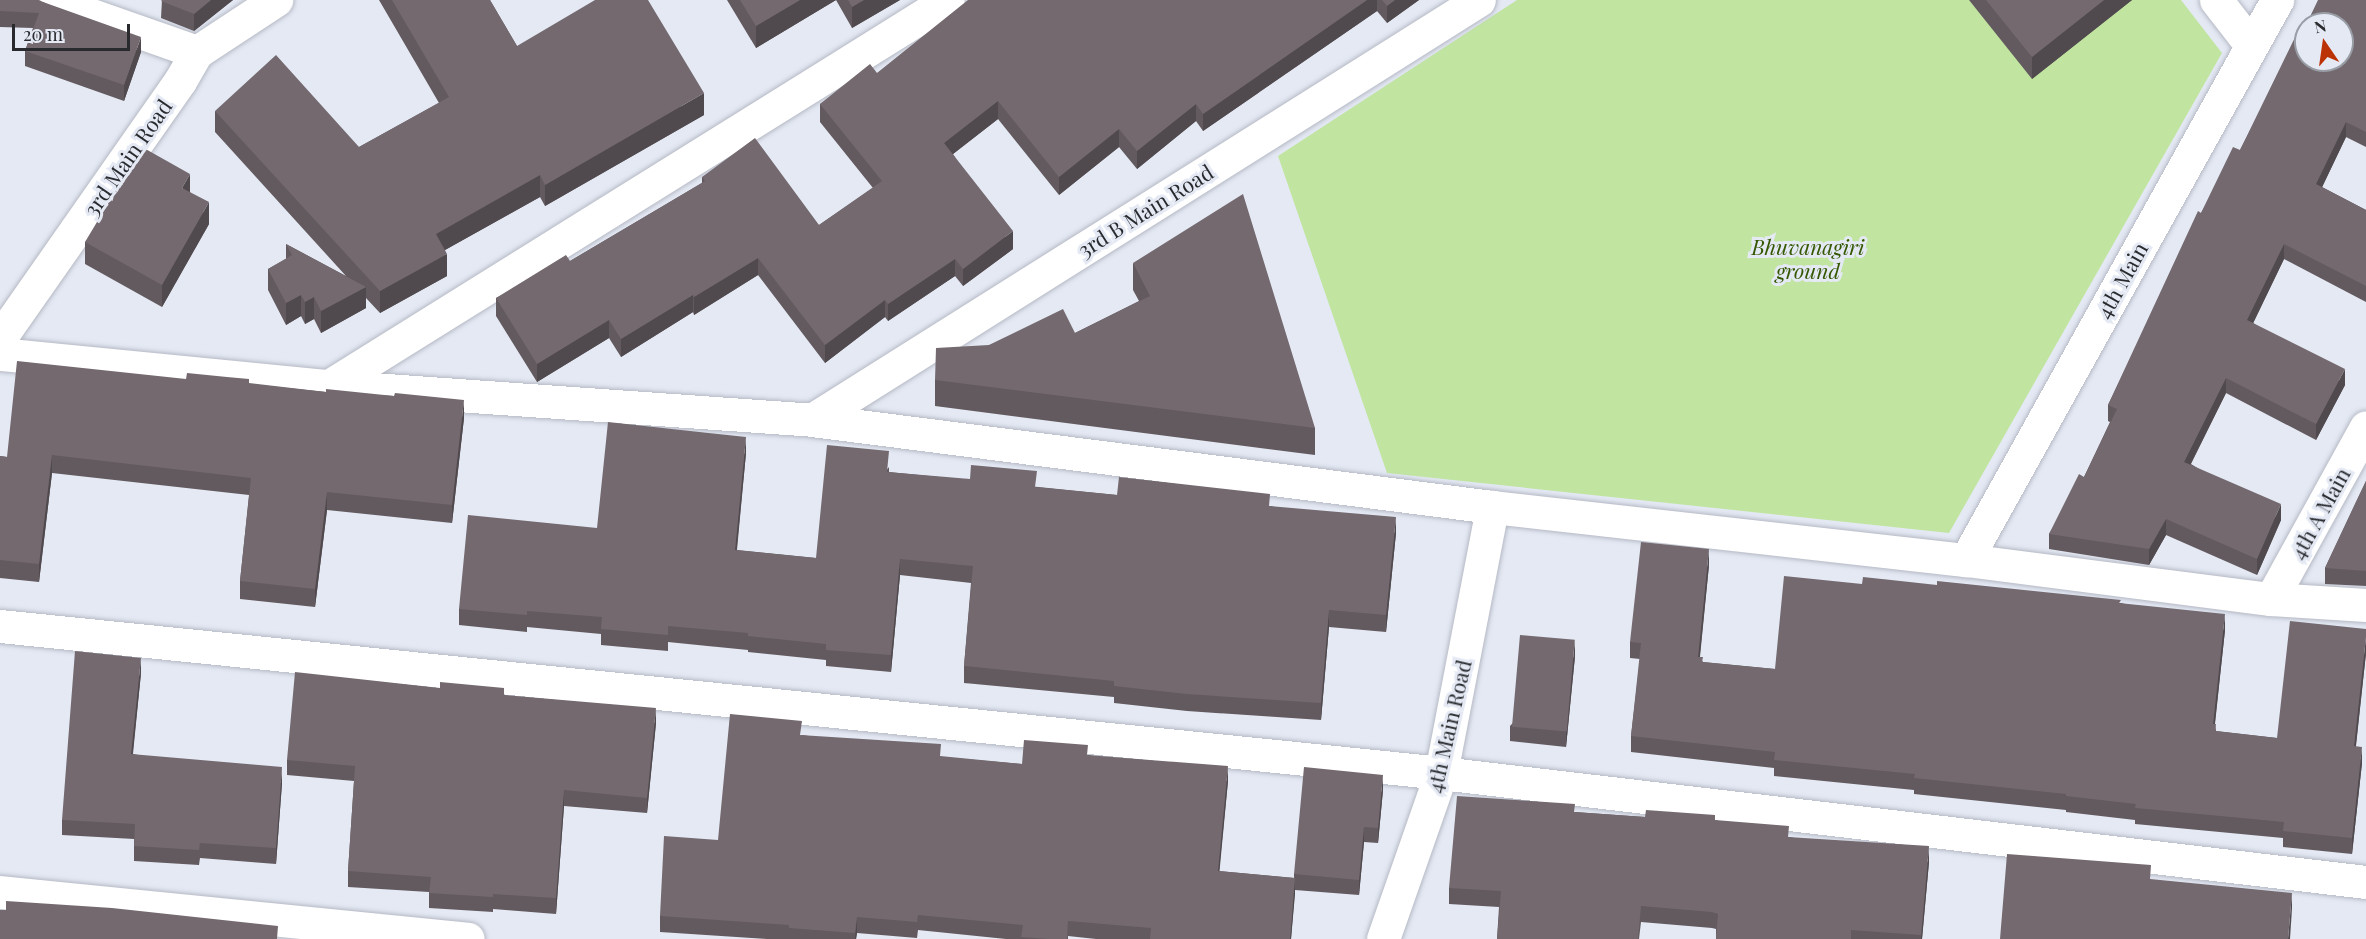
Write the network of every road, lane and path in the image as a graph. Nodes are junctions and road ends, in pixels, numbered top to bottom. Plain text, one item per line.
1 (49, 0) edge
2 (276, 0) edge
3 (948, 0) edge
4 (1479, 0) edge
5 (2216, 0) edge
6 (2277, 0) edge
7 (2251, 45) junction
8 (197, 52) junction
9 (0, 338) edge
10 (0, 354) edge
11 (329, 386) junction
12 (812, 420) junction
13 (2366, 427) edge
14 (1492, 507) junction
15 (1966, 560) junction
16 (2271, 599) junction
17 (2366, 605) edge
18 (0, 626) edge
19 (1441, 773) junction
20 (2366, 882) edge
21 (0, 892) edge
22 (468, 939) edge
23 (1383, 939) edge

1 - 8 street
2 - 8 street, 3rd Main Road
3 - 11 street
4 - 12 street, 3rd B Main Road
5 - 7 street
6 - 7 street, 4th Main
7 - 15 street, 4th Main
8 - 9 street, 3rd Main Road
10 - 11 street
11 - 12 street
12 - 14 street
13 - 16 street, 4th A Main
14 - 15 street
14 - 19 street, 4th Main Road
15 - 16 street
16 - 17 street
18 - 19 street
19 - 20 street
19 - 23 street, 4th Main Road
21 - 22 street

